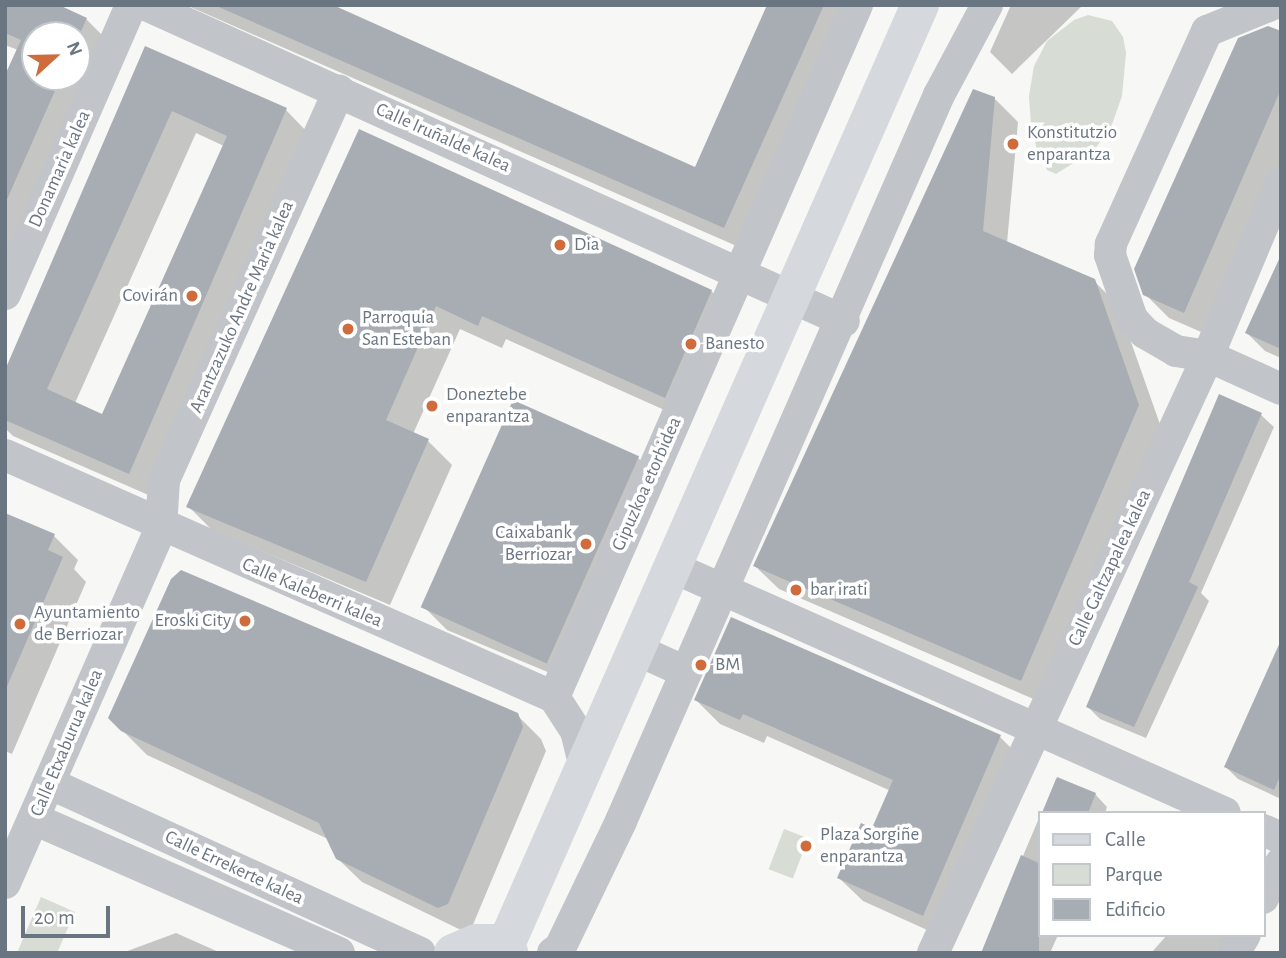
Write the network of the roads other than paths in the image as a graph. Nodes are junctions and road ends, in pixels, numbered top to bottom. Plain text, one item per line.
1 (131, 5) edge
2 (146, 5) edge
3 (857, 5) edge
4 (920, 5) edge
5 (987, 5) edge
6 (1272, 5) edge
7 (1281, 8) edge
8 (339, 91) junction
9 (1281, 182) edge
10 (739, 271) junction
11 (5, 294) edge
12 (791, 297) junction
13 (844, 321) junction
14 (1208, 356) junction
15 (1281, 389) edge
16 (5, 455) edge
17 (161, 527) junction
18 (672, 566) junction
19 (723, 589) junction
20 (635, 649) junction
21 (686, 671) junction
22 (554, 697) junction
23 (1036, 729) junction
24 (584, 762) junction
25 (49, 783) junction
26 (1220, 811) edge
27 (34, 819) junction
28 (1265, 831) edge
29 (1281, 838) edge
30 (1281, 863) edge
31 (5, 883) edge
32 (1265, 894) edge
33 (1244, 937) edge
34 (507, 951) edge
35 (338, 953) edge
36 (420, 953) edge
37 (453, 953) edge
38 (553, 953) edge
39 (933, 953) edge
40 (1234, 953) edge

1 - 11 street, Donamaria kalea
2 - 8 street, Calle Iruñalde kalea
3 - 10 street, Gipuzkoa etorbidea
4 - 12 main road
5 - 13 street
6 - 7 street
6 - 14 street
8 - 10 street, Calle Iruñalde kalea
8 - 17 street, Arantzazuko Andre Maria kalea
9 - 14 street, Calle Galtzapalea kalea
10 - 12 street
10 - 22 street, Gipuzkoa etorbidea
12 - 13 street
12 - 18 main road
13 - 19 street
14 - 15 street
14 - 23 street, Calle Galtzapalea kalea
16 - 17 street, Calle Kaleberri kalea
17 - 22 street, Calle Kaleberri kalea
17 - 25 street, Calle Etxaburua kalea
18 - 19 street
18 - 20 main road
19 - 21 street
19 - 23 street
20 - 21 street
20 - 24 main road
21 - 38 street
22 - 24 street
23 - 26 street
23 - 39 street, Calle Galtzapalea kalea
24 - 34 main road
25 - 27 street, Calle Etxaburua kalea
25 - 36 street, Calle Errekerte kalea
27 - 31 street, Calle Etxaburua kalea
27 - 35 street, Calle Errekerte kalea
28 - 29 street
30 - 32 street
33 - 40 street
34 - 37 main road

